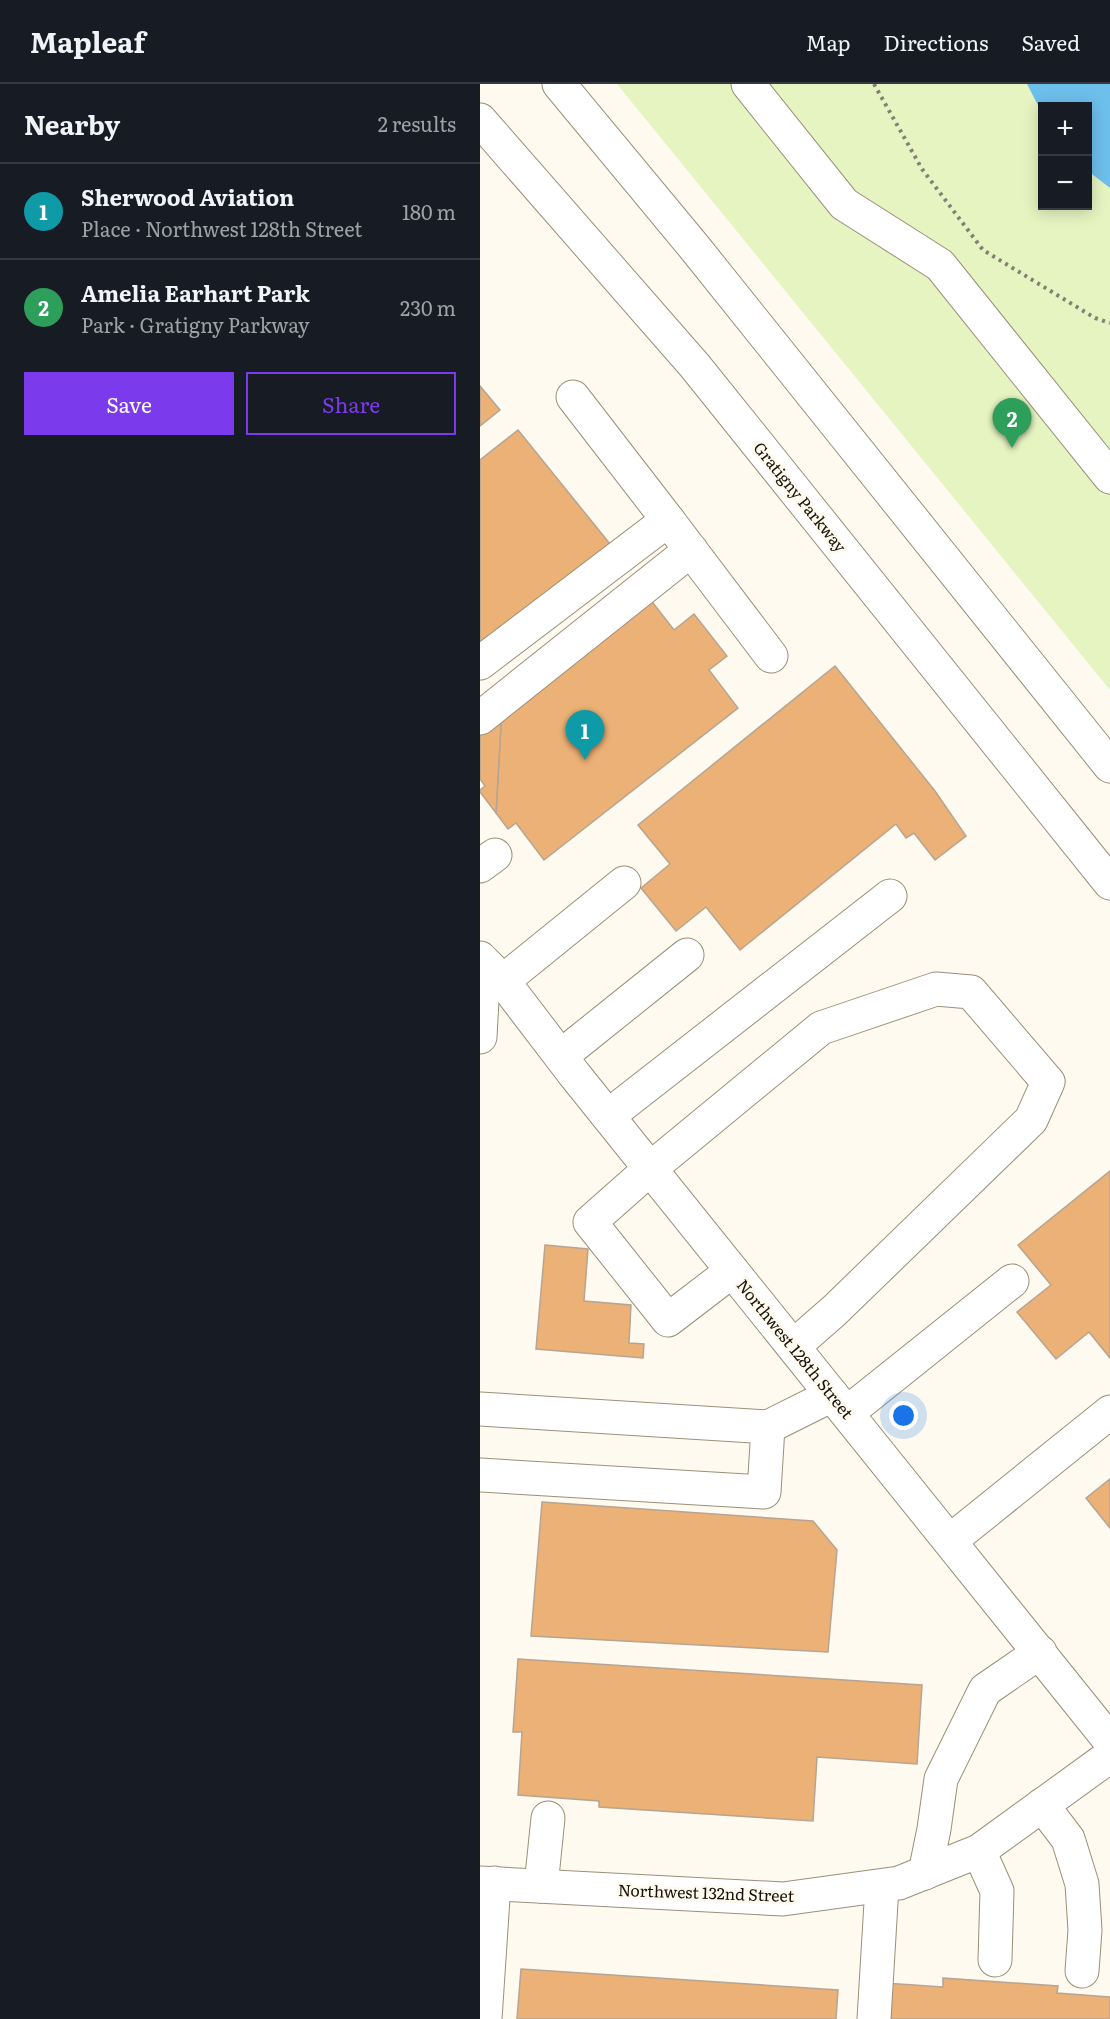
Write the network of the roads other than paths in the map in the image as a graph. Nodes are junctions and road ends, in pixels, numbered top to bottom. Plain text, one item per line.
1 (559, 84) edge
2 (748, 84) edge
3 (480, 120) edge
4 (573, 397) dead end
5 (1110, 477) edge
6 (668, 520) junction
7 (691, 550) junction
8 (771, 656) dead end
9 (480, 663) edge
10 (480, 718) edge
11 (1110, 766) edge
12 (1110, 883) edge
13 (624, 884) dead end
14 (890, 896) dead end
15 (687, 955) dead end
16 (489, 967) edge
17 (480, 1029) edge
18 (480, 1037) edge
19 (561, 1056) junction
20 (608, 1116) junction
21 (651, 1168) junction
22 (732, 1271) junction
23 (1012, 1281) dead end
24 (794, 1346) junction
25 (840, 1404) junction
26 (480, 1410) edge
27 (1110, 1412) edge
28 (768, 1427) junction
29 (480, 1474) edge
30 (950, 1541) junction
31 (1040, 1652) junction
32 (1110, 1741) edge
33 (1110, 1756) edge
34 (1042, 1805) junction
35 (548, 1818) dead end
36 (979, 1851) junction
37 (925, 1873) junction
38 (487, 1883) edge
39 (541, 1886) junction
40 (882, 1886) junction
41 (995, 1960) dead end
42 (1082, 1971) dead end
43 (485, 2019) edge
44 (874, 2019) edge

1 - 11 main road
2 - 5 main road
3 - 12 main road, Gratigny Parkway
4 - 6 main road
6 - 7 main road
6 - 9 main road
7 - 8 main road
7 - 10 main road
13 - 16 main road
14 - 20 main road
15 - 19 main road
16 - 17 main road
16 - 19 main road, Northwest 128th Street
17 - 18 main road
19 - 20 main road, Northwest 128th Street
20 - 21 main road, Northwest 128th Street
21 - 22 main road, Northwest 128th Street
21 - 22 main road
21 - 24 main road
22 - 24 main road, Northwest 128th Street
23 - 25 main road
24 - 25 main road, Northwest 128th Street
25 - 28 main road
25 - 30 main road, Northwest 128th Street
26 - 28 main road
27 - 30 main road
28 - 29 main road
30 - 31 main road, Northwest 128th Street
31 - 32 main road, Northwest 128th Street
31 - 37 main road
33 - 34 main road, Northwest 132nd Street
34 - 36 main road, Northwest 132nd Street
34 - 42 main road
35 - 39 main road
36 - 37 main road, Northwest 132nd Street
36 - 41 main road
37 - 40 main road, Northwest 132nd Street
38 - 39 main road, Northwest 132nd Street
38 - 43 main road
39 - 40 main road, Northwest 132nd Street
40 - 44 main road

